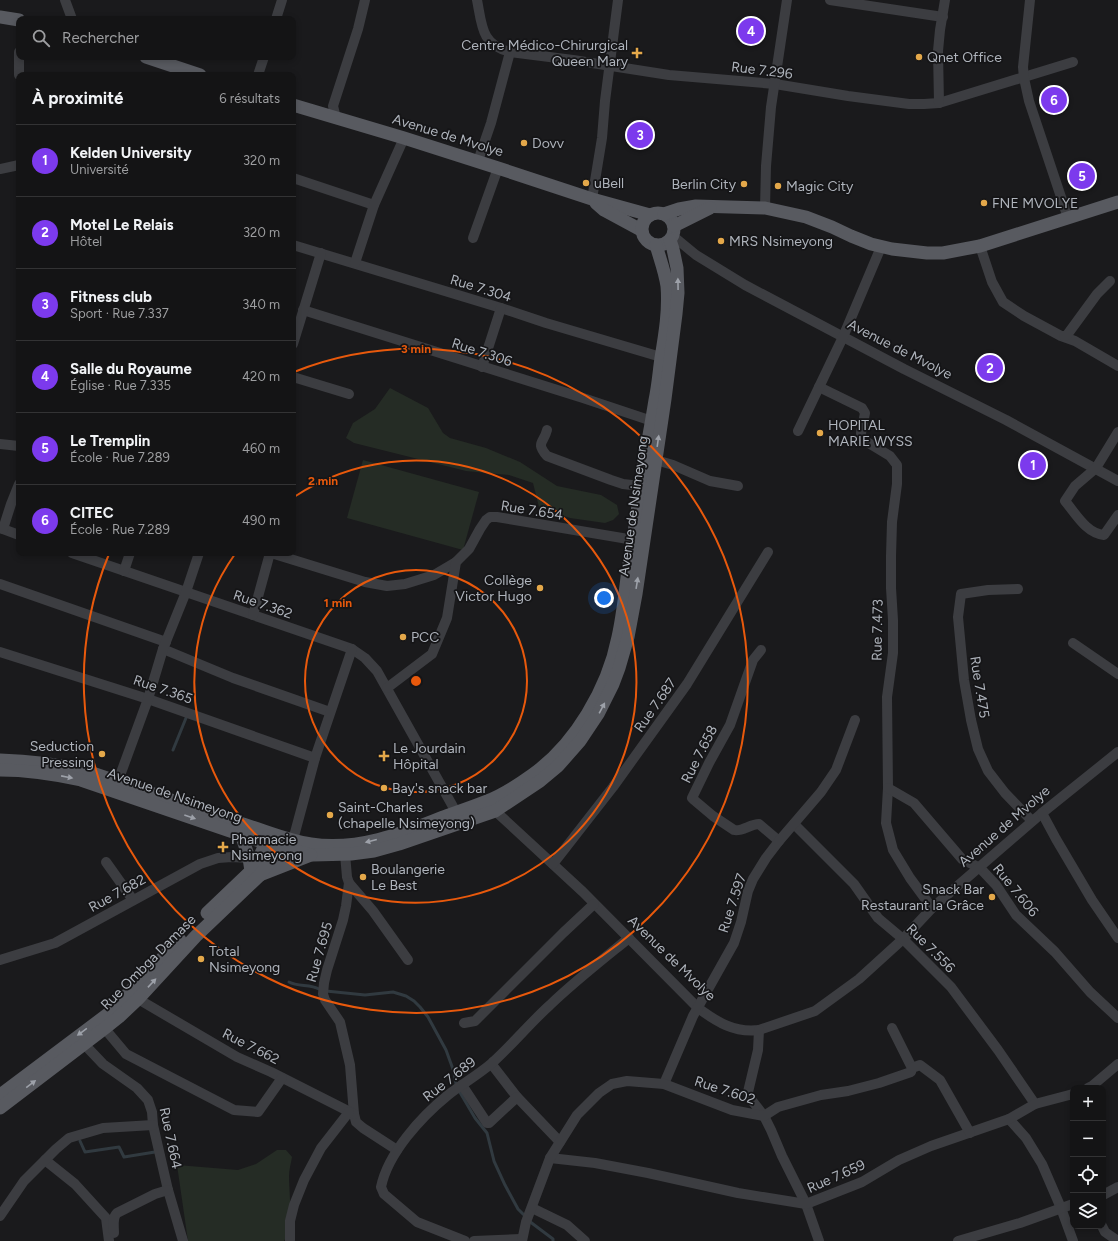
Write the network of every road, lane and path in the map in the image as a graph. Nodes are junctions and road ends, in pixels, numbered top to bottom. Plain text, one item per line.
1 (65, 0) edge
2 (282, 0) edge
3 (365, 0) edge
4 (477, 0) edge
5 (618, 0) edge
6 (787, 0) edge
7 (830, 0) edge
8 (945, 0) edge
9 (1030, 0) edge
10 (71, 16) edge
11 (277, 16) edge
12 (0, 17) edge
13 (943, 17) junction
14 (16, 20) edge
15 (510, 52) junction
16 (19, 60) edge
17 (155, 60) edge
18 (263, 60) edge
19 (1073, 62) dead end
20 (610, 66) junction
21 (19, 72) edge
22 (191, 72) edge
23 (259, 72) edge
24 (1024, 78) junction
25 (775, 84) junction
26 (939, 103) junction
27 (296, 106) edge
28 (336, 118) junction
29 (404, 138) junction
30 (478, 161) junction
31 (16, 166) edge
32 (498, 168) junction
33 (0, 169) edge
34 (296, 179) edge
35 (592, 199) junction
36 (1118, 202) edge
37 (374, 204) junction
38 (713, 207) junction
39 (765, 208) junction
40 (664, 214) junction
41 (650, 215) junction
42 (1068, 218) junction
43 (642, 230) junction
44 (672, 234) junction
45 (474, 238) dead end
46 (656, 245) junction
47 (296, 246) edge
48 (980, 246) junction
49 (880, 247) junction
50 (321, 253) junction
51 (355, 263) junction
52 (1110, 280) dead end
53 (501, 308) junction
54 (303, 310) junction
55 (296, 334) edge
56 (1064, 336) junction
57 (843, 337) junction
58 (661, 357) junction
59 (1118, 366) edge
60 (482, 367) junction
61 (296, 378) edge
62 (819, 387) junction
63 (349, 394) dead end
64 (652, 421) junction
65 (546, 430) dead end
66 (798, 431) dead end
67 (1118, 432) edge
68 (0, 444) edge
69 (16, 446) edge
70 (656, 460) junction
71 (1096, 468) junction
72 (1118, 481) edge
73 (640, 486) junction
74 (738, 486) dead end
75 (16, 492) edge
76 (1118, 515) edge
77 (1, 529) edge
78 (16, 534) edge
79 (634, 540) junction
80 (768, 552) dead end
81 (81, 556) edge
82 (129, 556) edge
83 (198, 556) edge
84 (269, 556) edge
85 (280, 556) edge
86 (456, 562) junction
87 (124, 571) junction
88 (0, 584) edge
89 (1018, 589) dead end
90 (186, 592) junction
91 (252, 615) junction
92 (1073, 643) dead end
93 (164, 645) junction
94 (352, 649) junction
95 (761, 650) dead end
96 (0, 652) edge
97 (1118, 674) edge
98 (387, 688) junction
99 (148, 698) junction
100 (330, 712) junction
101 (855, 720) dead end
102 (1118, 752) edge
103 (315, 758) junction
104 (0, 760) edge
105 (0, 770) edge
106 (118, 782) junction
107 (888, 788) junction
108 (491, 806) junction
109 (456, 812) junction
110 (1042, 813) junction
111 (1032, 822) junction
112 (794, 824) junction
113 (241, 834) junction
114 (277, 840) junction
115 (779, 841) junction
116 (345, 854) junction
117 (312, 855) junction
118 (249, 858) junction
119 (106, 862) dead end
120 (553, 864) junction
121 (980, 868) junction
122 (255, 873) junction
123 (349, 883) junction
124 (133, 900) junction
125 (594, 904) junction
126 (932, 908) junction
127 (629, 938) junction
128 (1118, 938) edge
129 (903, 939) junction
130 (0, 960) edge
131 (408, 960) dead end
132 (138, 999) junction
133 (698, 1008) junction
134 (1118, 1018) edge
135 (464, 1023) dead end
136 (101, 1025) junction
137 (892, 1028) dead end
138 (759, 1030) junction
139 (84, 1044) junction
140 (493, 1062) junction
141 (912, 1068) junction
142 (1116, 1069) edge
143 (282, 1078) junction
144 (462, 1084) junction
145 (664, 1084) junction
146 (1092, 1085) edge
147 (0, 1095) edge
148 (1070, 1095) edge
149 (517, 1097) junction
150 (1034, 1104) junction
151 (0, 1108) edge
152 (352, 1113) junction
153 (764, 1116) junction
154 (1009, 1119) junction
155 (153, 1125) junction
156 (970, 1133) junction
157 (560, 1142) junction
158 (397, 1150) junction
159 (550, 1158) junction
160 (45, 1160) junction
161 (1118, 1187) edge
162 (168, 1190) junction
163 (1106, 1193) edge
164 (806, 1204) junction
165 (1070, 1205) edge
166 (532, 1208) junction
167 (1061, 1208) junction
168 (0, 1216) edge
169 (1104, 1229) edge
170 (290, 1240) edge
171 (521, 1240) edge
172 (109, 1241) edge
173 (115, 1241) edge
174 (183, 1241) edge
175 (465, 1241) edge
176 (474, 1241) edge
177 (585, 1241) edge
178 (818, 1241) edge
179 (958, 1241) edge
180 (1073, 1241) edge
181 (1118, 1241) edge

1 - 10 street
2 - 11 street
3 - 28 street
4 - 15 street, Rue 7.296
5 - 20 street
6 - 25 street
7 - 13 street
8 - 13 street
9 - 24 street
12 - 14 main road
13 - 26 street
15 - 20 street, Rue 7.296
15 - 30 street
16 - 21 street
17 - 22 main road
18 - 23 street
19 - 24 street, Rue 7.296
20 - 25 street, Rue 7.296
20 - 35 street
24 - 26 street, Rue 7.296
24 - 42 street
25 - 26 street, Rue 7.296
25 - 39 street
27 - 28 main road, Avenue de Mvolye
28 - 29 main road, Avenue de Mvolye
29 - 30 main road, Avenue de Mvolye
29 - 37 street
30 - 32 main road, Avenue de Mvolye
31 - 33 street
32 - 35 main road, Avenue de Mvolye
32 - 45 street
34 - 37 street
35 - 41 main road, Avenue de Mvolye
35 - 43 main road, Avenue de Mvolye
36 - 42 main road
37 - 51 street
38 - 39 main road
38 - 40 main road
38 - 44 main road
39 - 49 main road
40 - 41 main road
40 - 44 main road
41 - 43 main road
42 - 48 main road
43 - 46 main road
44 - 46 main road
44 - 57 street, Avenue de Mvolye
70 -> 44 main road, Avenue de Nsimeyong
46 - 58 main road, Avenue de Nsimeyong
47 - 50 street, Rue 7.304
48 - 49 main road
48 - 56 street
49 - 57 street
50 - 51 street, Rue 7.304
50 - 54 street
51 - 53 street, Rue 7.304
52 - 56 street
53 - 58 street, Rue 7.304
53 - 60 street
54 - 55 street
54 - 60 street, Rue 7.306
56 - 59 street
57 - 62 street
57 - 71 street, Avenue de Mvolye
58 - 64 main road, Avenue de Nsimeyong
60 - 64 street, Rue 7.306
61 - 63 street
62 - 66 street
62 - 107 street, Rue 7.473
64 - 73 main road, Avenue de Nsimeyong
65 - 73 street
67 - 71 street
68 - 69 street
70 - 74 street
108 -> 70 main road, Avenue de Nsimeyong
71 - 72 street, Avenue de Mvolye
71 - 76 street
73 - 79 main road, Avenue de Nsimeyong
75 - 77 street
77 - 78 street
79 - 86 street, Rue 7.654
79 - 108 main road, Avenue de Nsimeyong
80 - 120 street, Rue 7.687
81 - 87 street, Rue 7.362
82 - 87 street
83 - 90 street
84 - 91 street
85 - 86 street
86 - 98 street
87 - 90 street, Rue 7.362
88 - 93 street
89 - 111 street, Rue 7.475
90 - 91 street, Rue 7.362
90 - 93 street
91 - 94 street, Rue 7.362
92 - 97 street
93 - 99 street
93 - 100 street
94 - 98 street, Rue 7.362
94 - 100 street
95 - 115 street, Rue 7.658
96 - 99 street, Rue 7.365
98 - 109 street, Rue 7.362
99 - 103 street, Rue 7.365
99 - 106 street
100 - 103 street
101 - 112 street, Rue 7.597
102 - 110 street, Avenue de Mvolye
103 - 114 street
104 - 106 main road, Avenue de Nsimeyong
105 -> 113 main road, Avenue de Nsimeyong
106 - 114 main road, Avenue de Nsimeyong
107 - 121 street, Rue 7.606
107 - 126 street, Rue 7.473
108 - 109 main road, Avenue de Nsimeyong
108 - 116 main road, Avenue de Nsimeyong
108 - 120 street, Avenue de Mvolye
109 -> 114 main road, Avenue de Nsimeyong
110 - 111 street, Avenue de Mvolye
110 - 128 street
111 - 121 street, Avenue de Mvolye
112 - 115 street, Rue 7.597
112 - 129 street, Rue 7.556
113 - 114 main road, Avenue de Nsimeyong
113 - 118 main road
114 - 117 main road, Avenue de Nsimeyong
114 - 122 main road, Rue Ombga Damase
115 - 133 street, Rue 7.597
116 - 117 main road, Avenue de Nsimeyong
116 - 123 street, Rue 7.695
117 - 122 main road
118 - 122 main road
118 - 124 street, Rue 7.682
119 - 124 street
120 - 125 street, Avenue de Mvolye
121 - 126 street, Avenue de Mvolye
121 - 134 street, Rue 7.606
132 -> 122 main road, Rue Ombga Damase
122 - 136 main road, Rue Ombga Damase
123 - 131 street
123 - 152 street, Rue 7.695
124 - 130 street, Rue 7.682
125 - 127 street, Avenue de Mvolye
125 - 135 street
126 - 129 street, Avenue de Mvolye
127 - 133 street, Avenue de Mvolye
127 - 140 street, Rue 7.689
129 - 138 street, Avenue de Mvolye
129 - 150 street, Rue 7.556
132 - 136 main road, Rue Ombga Damase
132 - 143 street, Rue 7.662
133 - 138 street, Avenue de Mvolye
133 - 145 street, Rue 7.597
136 - 139 main road, Rue Ombga Damase
136 - 143 street
136 -> 147 main road, Rue Ombga Damase
137 - 141 street
138 - 153 street
151 -> 139 main road, Rue Ombga Damase
139 - 155 street, Rue 7.664
140 - 144 street, Rue 7.689
140 - 149 street
141 - 153 street, Rue 7.602
141 - 156 street
142 - 146 street
143 - 152 street, Rue 7.662
144 - 149 street
144 - 158 street, Rue 7.689
145 - 153 street, Rue 7.602
145 - 157 street, Rue 7.602
148 - 150 street, Rue 7.659
149 - 157 street
150 - 154 street, Rue 7.659
152 - 158 street
152 - 170 street
153 - 164 street
154 - 156 street, Rue 7.659
154 - 167 street
155 - 160 street
155 - 162 street, Rue 7.664
156 - 164 street, Rue 7.659
157 - 159 street, Rue 7.602
158 - 175 street, Rue 7.689
159 - 164 street, Rue 7.659
159 - 166 street, Rue 7.602
160 - 168 street
160 - 172 street
161 - 163 street
162 - 173 street
162 - 174 street, Rue 7.664
164 - 178 street
165 - 167 street
166 - 171 street, Rue 7.602
166 - 177 street
167 - 179 street
167 - 180 street
169 - 181 street
171 - 176 street

